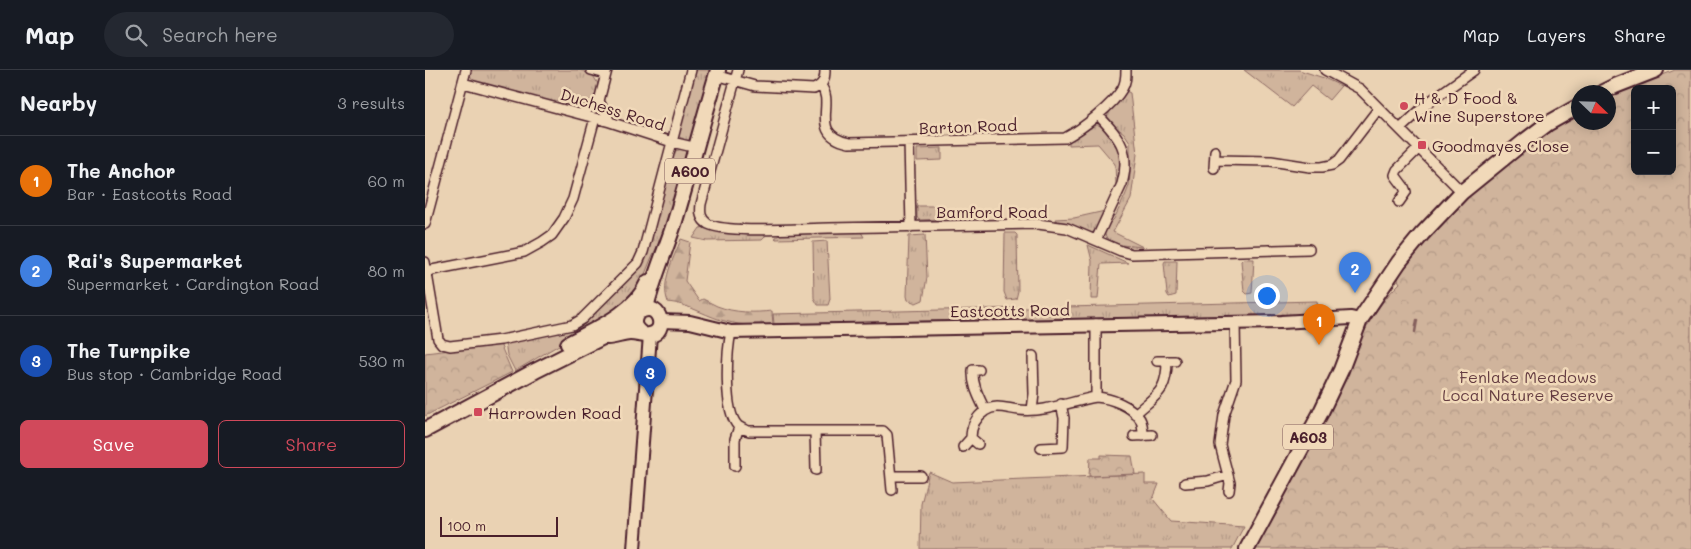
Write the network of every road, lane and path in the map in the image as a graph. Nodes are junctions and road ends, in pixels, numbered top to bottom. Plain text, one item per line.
1 (466, 70) edge
2 (591, 70) edge
3 (691, 70) edge
4 (738, 70) edge
5 (825, 70) edge
6 (1126, 70) edge
7 (1325, 70) edge
8 (1474, 70) edge
9 (1656, 70) edge
10 (606, 72) edge
11 (717, 73) edge
12 (1338, 73) edge
13 (735, 80) junction
14 (463, 83) junction
15 (821, 86) junction
16 (1616, 86) edge
17 (599, 101) junction
18 (1379, 108) junction
19 (1571, 111) edge
20 (581, 114) junction
21 (1098, 115) junction
22 (595, 118) junction
23 (611, 122) junction
24 (1400, 129) junction
25 (672, 142) junction
26 (909, 142) junction
27 (697, 148) junction
28 (1419, 148) junction
29 (1214, 160) dead end
30 (1462, 192) junction
31 (1399, 202) dead end
32 (425, 224) edge
33 (911, 227) junction
34 (1096, 240) junction
35 (1309, 249) dead end
36 (426, 267) edge
37 (657, 270) junction
38 (646, 308) junction
39 (634, 318) junction
40 (1360, 320) junction
41 (661, 321) junction
42 (1235, 322) junction
43 (1096, 324) junction
44 (731, 332) junction
45 (646, 335) junction
46 (603, 337) junction
47 (1033, 356) dead end
48 (1157, 361) dead end
49 (979, 370) dead end
50 (535, 371) junction
51 (1096, 396) junction
52 (1061, 404) junction
53 (985, 410) junction
54 (1032, 410) junction
55 (1135, 414) junction
56 (739, 427) junction
57 (425, 430) edge
58 (815, 431) junction
59 (1143, 436) dead end
60 (963, 447) dead end
61 (1041, 448) dead end
62 (735, 466) dead end
63 (816, 470) dead end
64 (1228, 475) junction
65 (891, 476) junction
66 (921, 476) dead end
67 (1185, 483) dead end
68 (892, 490) dead end
69 (1229, 491) dead end
70 (634, 549) edge
71 (1247, 549) edge

1 - 14 street
2 - 10 street, Duchess Road
3 - 25 street
4 - 13 street
5 - 15 street
6 - 21 street, Barton Road
7 - 12 street
8 - 24 street
9 - 16 main road
10 - 17 street
11 - 13 street
11 - 27 main road, A600
12 - 18 street
13 - 15 street
13 - 33 street, Bamford Road
14 - 20 street, Duchess Road
14 - 32 street
15 - 26 street, Barton Road
17 - 20 street
17 - 23 street
18 - 24 street
18 - 29 street
19 - 30 main road, A603
20 - 22 street, Duchess Road
21 - 26 street, Barton Road
21 - 34 street
22 - 23 street, Duchess Road
22 - 36 street
23 - 25 street, Duchess Road
24 - 28 street
25 - 27 street, Duchess Road
25 - 36 street
26 - 33 street
27 - 37 main road, A600
28 - 30 street
28 - 31 street
30 - 40 main road, A603
33 - 34 street, Bamford Road
34 - 35 street, Bamford Road
37 - 38 main road, A600
37 - 50 main road, A600
38 - 39 main road, A600
38 - 41 main road
39 - 45 main road
39 - 46 main road, A600
40 - 42 street, Eastcotts Road
40 - 71 main road, A603
41 - 44 street, Eastcotts Road
41 - 45 main road
42 - 43 street, Eastcotts Road
42 - 64 street
43 - 44 street, Eastcotts Road
43 - 51 street
44 - 56 street
45 - 46 main road
45 - 70 street
46 - 50 main road, A600
47 - 54 street
48 - 55 street
49 - 53 street
50 - 57 main road, A600
51 - 52 street
51 - 55 street
52 - 54 street
52 - 61 street
53 - 54 street
53 - 60 street
55 - 59 street
56 - 58 street
56 - 62 street
58 - 63 street
58 - 65 street
64 - 67 street
64 - 69 street
65 - 66 street
65 - 68 street

